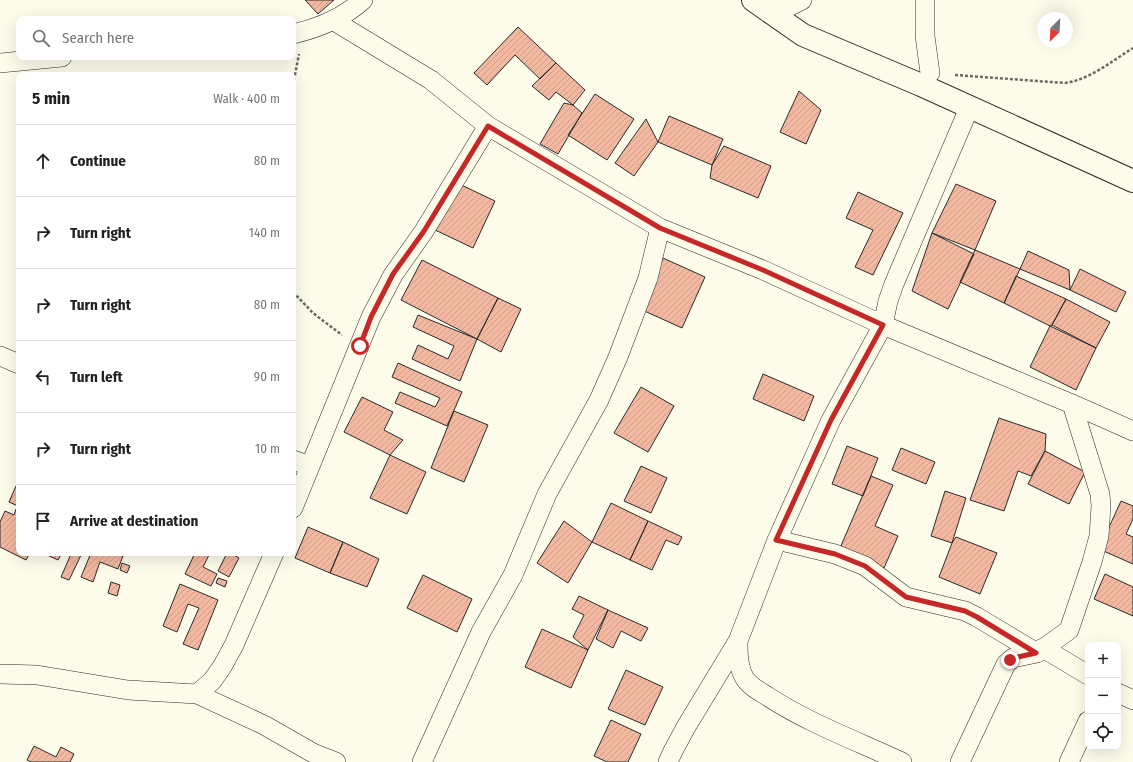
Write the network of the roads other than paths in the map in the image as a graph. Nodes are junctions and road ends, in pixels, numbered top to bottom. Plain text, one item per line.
1 (363, 0) edge
2 (802, 0) edge
3 (925, 0) edge
4 (760, 5) edge
5 (334, 20) junction
6 (298, 32) edge
7 (31, 60) edge
8 (0, 63) edge
9 (930, 73) road end
10 (969, 108) junction
11 (488, 126) junction
12 (1133, 181) edge
13 (660, 228) junction
14 (883, 325) junction
15 (0, 356) edge
16 (16, 363) edge
17 (1072, 404) junction
18 (1133, 431) edge
19 (302, 463) edge
20 (296, 493) edge
21 (776, 540) junction
22 (273, 556) edge
23 (738, 641) junction
24 (1040, 650) junction
25 (1085, 672) edge
26 (0, 674) edge
27 (197, 694) junction
28 (1121, 694) edge
29 (1133, 700) edge
30 (1085, 728) edge
31 (336, 762) edge
32 (422, 762) edge
33 (668, 762) edge
34 (902, 762) edge
35 (960, 762) edge
36 (1070, 762) edge

1 - 5 street
2 - 4 street
3 - 9 street
4 - 10 street
5 - 6 street
5 - 11 street
7 - 8 street
10 - 12 street
10 - 14 street
11 - 13 street
11 - 19 street
13 - 14 street
13 - 32 street
14 - 17 street
14 - 21 street
15 - 16 street
17 - 18 street
17 - 24 street
19 - 20 street
21 - 23 street
21 - 24 street
22 - 27 street
23 - 33 street
23 - 34 street
24 - 25 street
24 - 35 street
26 - 27 street
27 - 31 street
28 - 29 street
30 - 36 street

